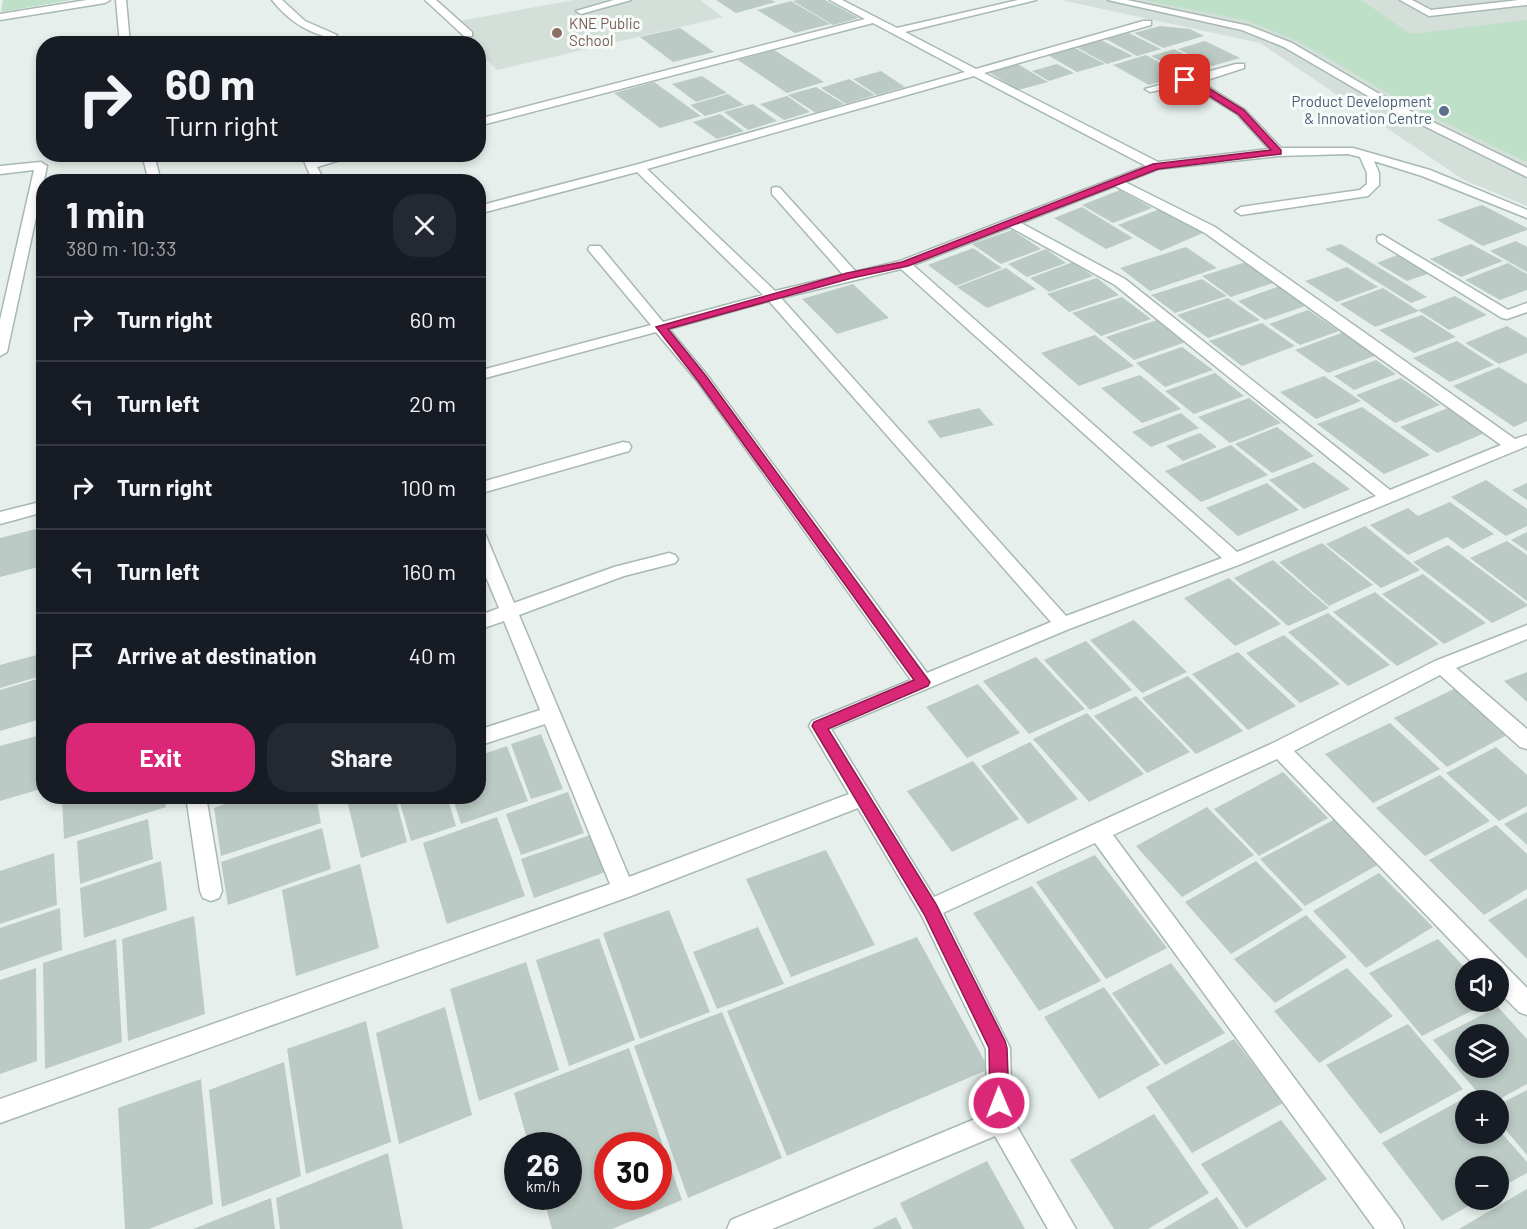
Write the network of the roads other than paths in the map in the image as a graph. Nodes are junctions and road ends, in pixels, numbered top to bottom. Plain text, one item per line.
1 (105, 0) edge
2 (122, 0) edge
3 (277, 0) edge
4 (430, 0) edge
5 (627, 0) edge
6 (835, 0) edge
7 (1031, 0) edge
8 (1113, 0) edge
9 (1405, 0) edge
10 (1527, 2) edge
11 (581, 11) dead end
12 (0, 17) edge
13 (874, 20) junction
14 (1147, 23) dead end
15 (896, 31) junction
16 (468, 34) dead end
17 (332, 35) dead end
18 (124, 36) edge
19 (1239, 66) dead end
20 (972, 72) junction
21 (1192, 81) junction
22 (1150, 89) dead end
23 (486, 121) edge
24 (1278, 152) junction
25 (1365, 155) junction
26 (1156, 166) junction
27 (639, 168) junction
28 (0, 170) edge
29 (1527, 173) edge
30 (39, 174) edge
31 (1114, 181) junction
32 (36, 189) edge
33 (776, 191) dead end
34 (486, 208) edge
35 (1241, 211) dead end
36 (1527, 214) edge
37 (1010, 222) junction
38 (1383, 238) dead end
39 (595, 249) dead end
40 (904, 264) junction
41 (851, 275) junction
42 (773, 297) junction
43 (1527, 307) edge
44 (661, 327) junction
45 (0, 352) edge
46 (486, 374) edge
47 (1519, 443) edge
48 (623, 447) dead end
49 (486, 487) edge
50 (1387, 496) junction
51 (36, 508) edge
52 (0, 518) edge
53 (486, 555) edge
54 (669, 559) dead end
55 (1235, 560) junction
56 (510, 612) junction
57 (486, 620) edge
58 (1063, 624) junction
59 (1527, 632) edge
60 (1442, 666) junction
61 (923, 682) junction
62 (551, 714) junction
63 (486, 735) edge
64 (1527, 741) edge
65 (1280, 749) junction
66 (862, 798) junction
67 (197, 804) edge
68 (1099, 832) junction
69 (623, 889) junction
70 (212, 891) dead end
71 (930, 909) junction
72 (1482, 958) edge
73 (1509, 985) edge
74 (1527, 1004) edge
75 (0, 1111) edge
76 (1000, 1121) junction
77 (740, 1229) edge
78 (1063, 1229) edge
79 (1391, 1229) edge

1 - 12 street
2 - 18 street
3 - 17 street
4 - 16 street
5 - 11 street
6 - 13 street
7 - 15 street
8 - 29 street
9 - 10 street
13 - 15 street
13 - 23 street
14 - 20 street
15 - 20 street
19 - 21 street
20 - 26 street
20 - 27 street
21 - 22 street
21 - 24 street
24 - 25 street
24 - 26 street
25 - 35 street
25 - 36 street
26 - 31 street
27 - 34 street
27 - 42 street
28 - 30 street
31 - 37 street
31 - 47 street
32 - 45 street
33 - 41 street
37 - 40 street
37 - 50 street
38 - 43 street
39 - 44 street
40 - 41 street
40 - 55 street
41 - 42 street
42 - 44 street
42 - 58 street
44 - 46 street
44 - 61 street
47 - 50 street
48 - 49 street
50 - 55 street
51 - 52 street
53 - 56 street
54 - 56 street
55 - 58 street
56 - 57 street
56 - 62 street
58 - 61 street
59 - 60 street
60 - 64 street
60 - 65 street
61 - 66 street
62 - 63 street
62 - 69 street
65 - 68 street
65 - 72 street
66 - 69 street
66 - 71 street
67 - 70 street
68 - 71 street
68 - 79 street
69 - 75 street
71 - 76 street
73 - 74 street
76 - 77 street
76 - 78 street

